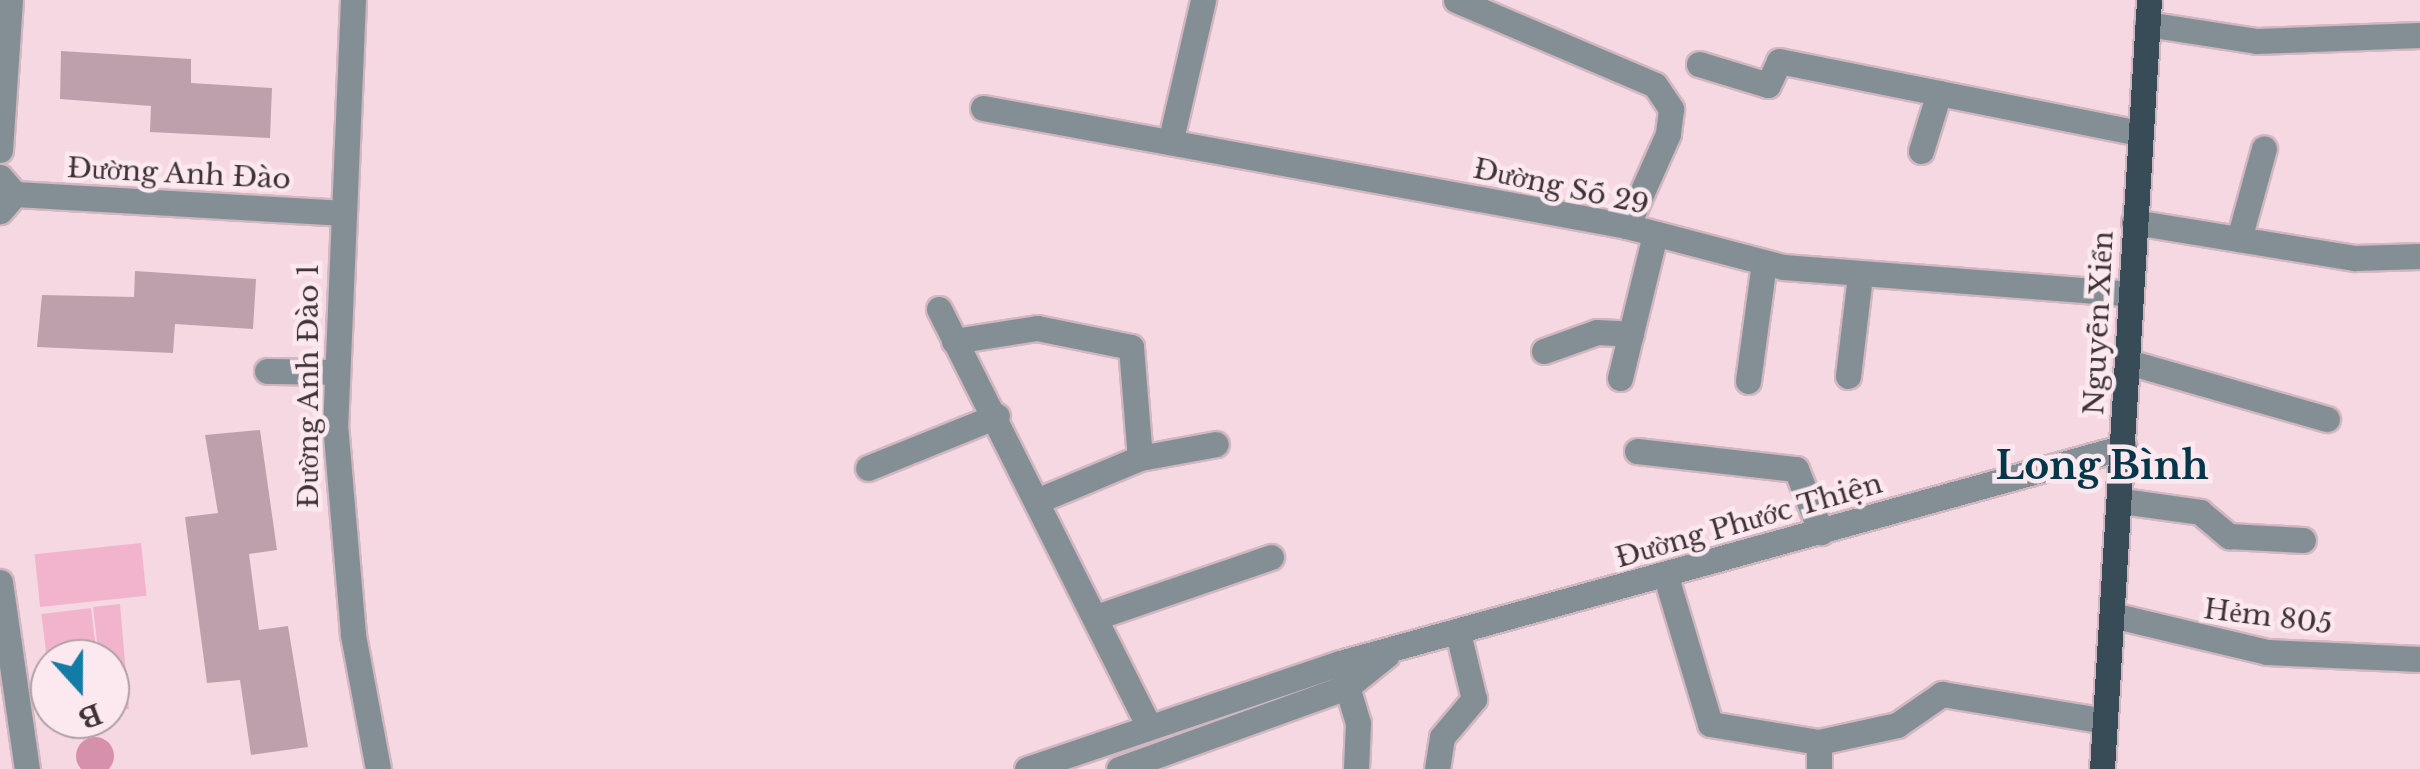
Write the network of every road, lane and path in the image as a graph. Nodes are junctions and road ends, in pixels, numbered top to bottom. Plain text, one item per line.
1 (10, 0) edge
2 (353, 0) edge
3 (1203, 0) edge
4 (1456, 0) edge
5 (2148, 12) edge
6 (2420, 35) edge
7 (1699, 64) dead end
8 (1939, 93) junction
9 (983, 108) dead end
10 (2139, 133) junction
11 (1171, 139) junction
12 (2264, 148) dead end
13 (0, 150) edge
14 (1921, 151) dead end
15 (5, 194) edge
16 (340, 213) junction
17 (2134, 222) junction
18 (1627, 226) junction
19 (1654, 238) junction
20 (2239, 238) junction
21 (2409, 257) edge
22 (1764, 263) junction
23 (2420, 273) edge
24 (1860, 276) junction
25 (2130, 294) junction
26 (939, 309) dead end
27 (1631, 334) junction
28 (954, 341) junction
29 (1544, 351) dead end
30 (2128, 362) junction
31 (268, 371) dead end
32 (335, 372) junction
33 (1848, 376) dead end
34 (1620, 378) dead end
35 (1748, 381) dead end
36 (996, 416) junction
37 (2326, 418) dead end
38 (1216, 444) dead end
39 (2124, 447) junction
40 (1636, 451) dead end
41 (1140, 458) junction
42 (868, 468) dead end
43 (1039, 500) junction
44 (2122, 501) junction
45 (1821, 532) junction
46 (2303, 540) dead end
47 (1271, 557) dead end
48 (1666, 578) junction
49 (0, 582) edge
50 (2112, 615) junction
51 (1096, 617) junction
52 (1458, 634) junction
53 (2420, 659) edge
54 (1344, 675) junction
55 (2105, 721) junction
56 (1148, 724) junction
57 (1819, 742) junction
58 (27, 769) edge
59 (378, 769) edge
60 (1027, 769) edge
61 (1119, 769) edge
62 (1356, 769) edge
63 (1436, 769) edge
64 (1819, 769) edge
65 (2102, 769) edge

1 - 13 street
2 - 16 street, Đường Anh Đào 1
3 - 11 street
4 - 18 street
5 - 6 street
5 - 10 main road, Nguyễn Xiển
7 - 8 street
8 - 10 street
8 - 14 street
9 - 11 street, Đường Số 29
10 - 17 main road, Nguyễn Xiển
11 - 18 street, Đường Số 29
12 - 20 street
15 - 16 street, Đường Anh Đào
16 - 32 street, Đường Anh Đào 1
17 - 20 street
17 - 25 main road, Nguyễn Xiển
18 - 19 street, Đường Số 29
19 - 22 street, Đường Số 29
19 - 27 street
20 - 21 street
21 - 23 street
22 - 24 street, Đường Số 29
22 - 35 street
24 - 25 street, Đường Số 29
24 - 33 street
25 - 30 main road, Nguyễn Xiển
26 - 28 street
27 - 29 street
27 - 34 street
28 - 36 street
28 - 41 street
30 - 37 street
30 - 39 main road, Nguyễn Xiển
31 - 32 street
32 - 59 street, Đường Anh Đào 1
36 - 42 street
36 - 43 street
38 - 41 street
39 - 44 main road, Nguyễn Xiển
39 - 45 street, Đường Phước Thiện
40 - 45 street
41 - 43 street
43 - 51 street
44 - 46 street
44 - 50 main road, Nguyễn Xiển
45 - 48 street, Đường Phước Thiện
47 - 51 street
48 - 52 street, Đường Phước Thiện
48 - 57 street
49 - 58 street
50 - 53 street, Hẻm 805
50 - 55 main road, Nguyễn Xiển
51 - 56 street
52 - 54 street, Đường Phước Thiện
52 - 63 street
54 - 56 street, Đường Phước Thiện
54 - 61 street, Đường Phước Thiện
54 - 62 street
55 - 57 street
55 - 65 main road, Nguyễn Xiển
56 - 60 street, Đường Phước Thiện
57 - 64 street

